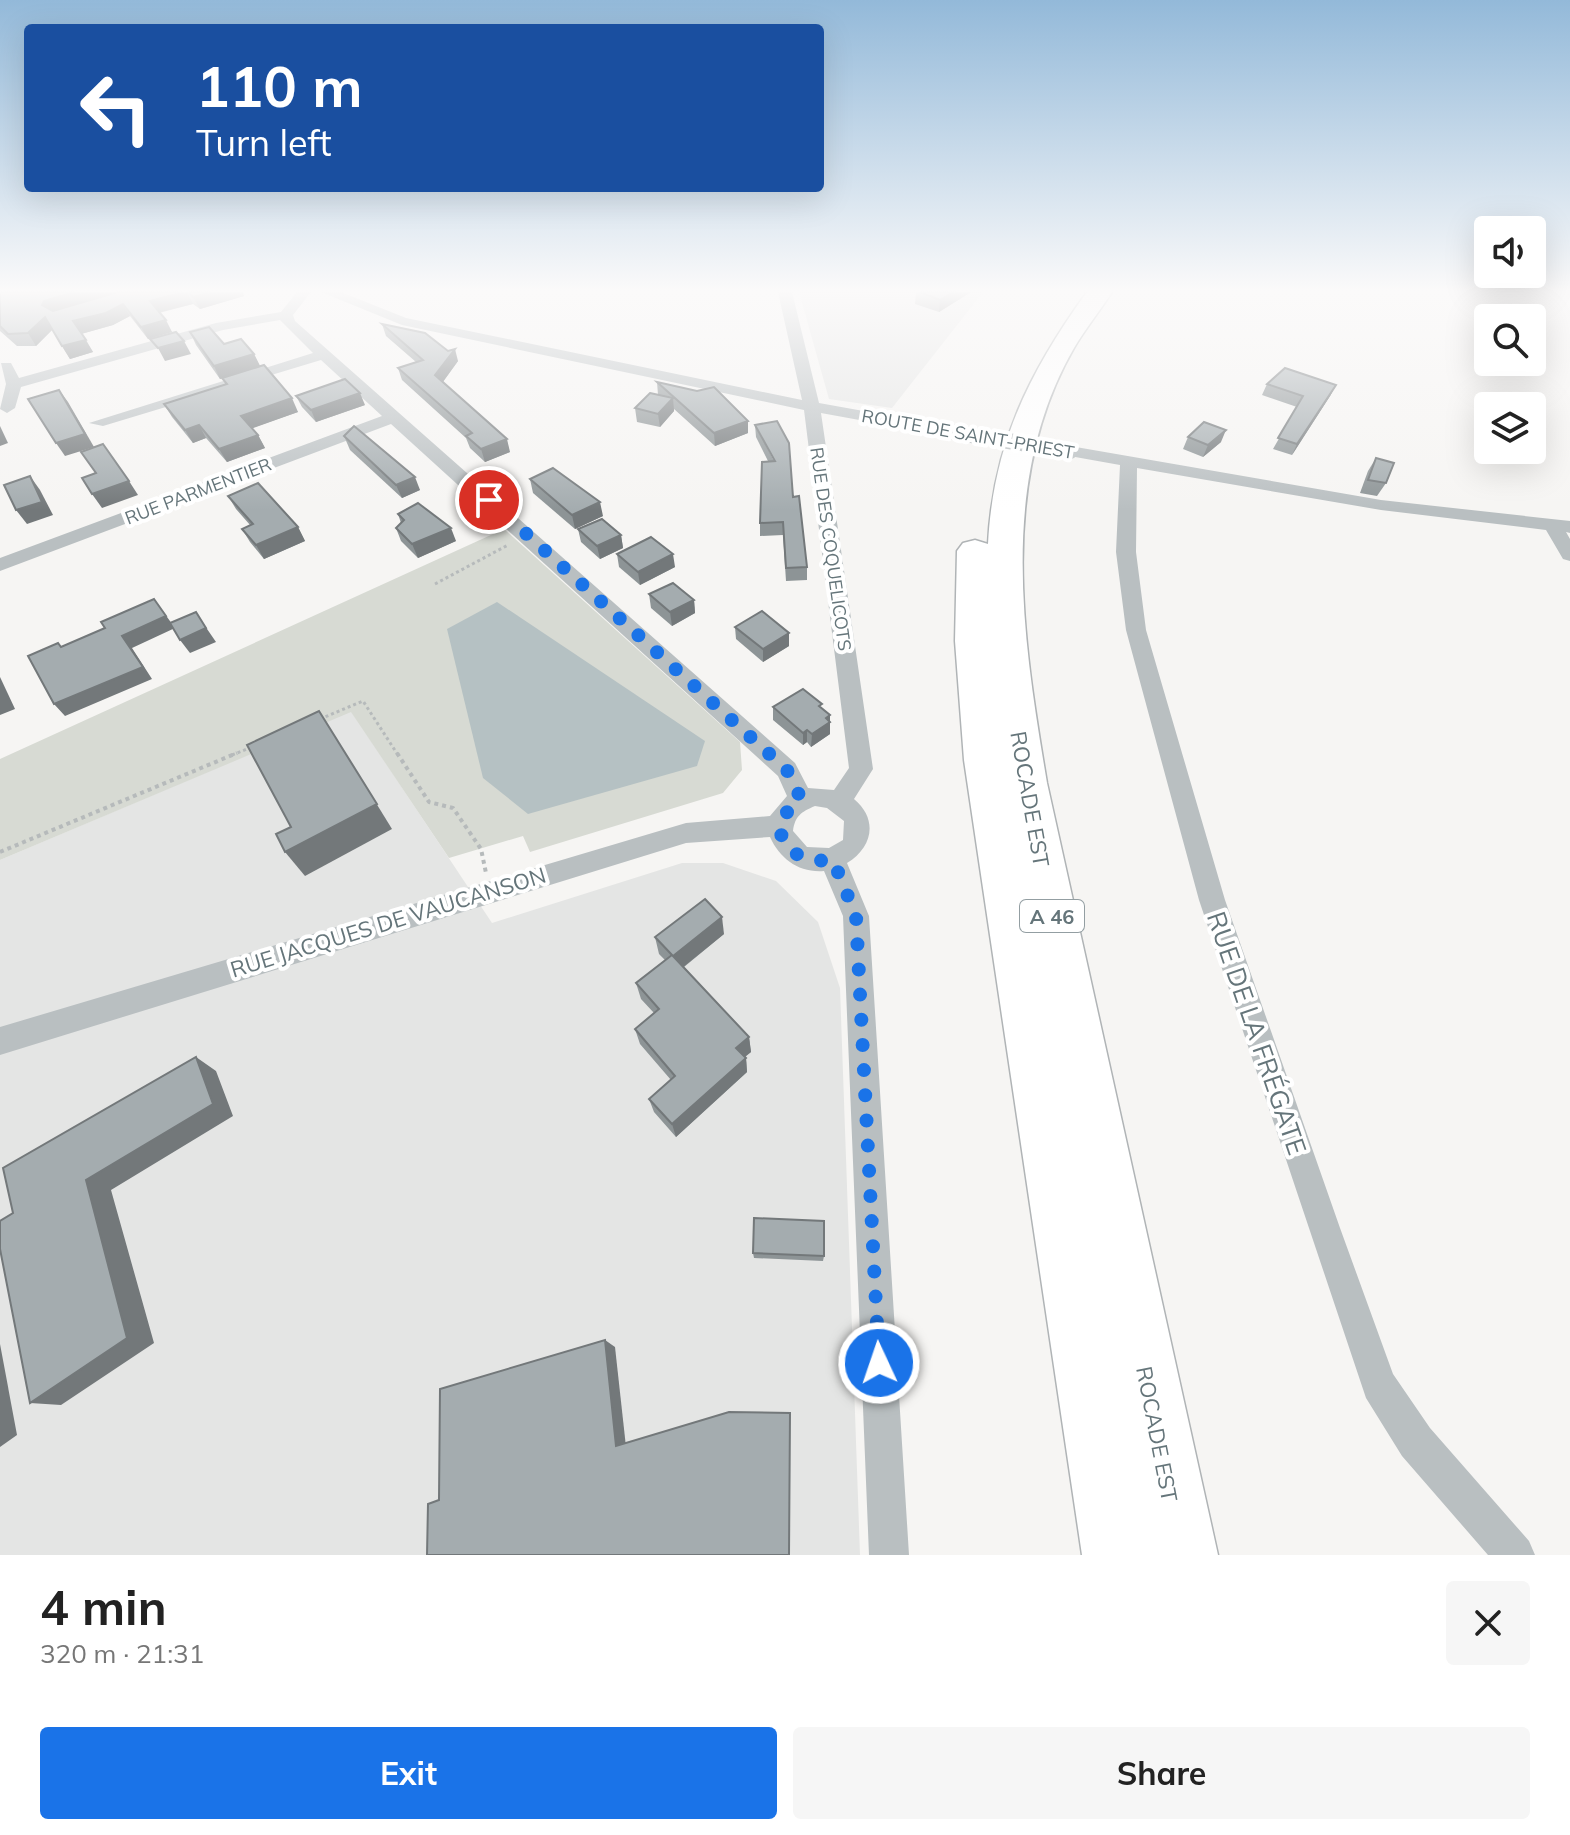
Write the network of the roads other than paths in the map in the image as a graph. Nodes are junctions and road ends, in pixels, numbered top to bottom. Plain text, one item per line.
1 (83, 365) edge
2 (290, 365) edge
3 (333, 365) edge
4 (610, 365) edge
5 (802, 365) edge
6 (1027, 365) edge
7 (1050, 365) edge
8 (6, 366) dead end
9 (14, 384) junction
10 (812, 407) junction
11 (7, 408) dead end
12 (396, 417) junction
13 (97, 423) dead end
14 (1129, 462) junction
15 (1561, 526) edge
16 (1570, 555) edge
17 (0, 565) edge
18 (801, 799) junction
19 (840, 801) junction
20 (779, 826) junction
21 (833, 860) junction
22 (0, 1041) edge
23 (889, 1555) edge
24 (1119, 1555) edge
25 (1181, 1555) edge
26 (1515, 1555) edge

1 - 9 street
2 - 13 street
3 - 12 street
4 - 10 street, ROUTE DE SAINT-PRIEST
5 - 10 street, RUE DES COQUELICOTS
6 - 24 highway, ROCADE EST / A 46
7 - 25 highway, ROCADE EST / A 46
8 - 9 street
9 - 11 street
10 - 14 street, ROUTE DE SAINT-PRIEST, bridge
10 - 19 street, RUE DES COQUELICOTS
12 - 17 street, RUE PARMENTIER
12 - 18 street
14 - 15 street, ROUTE DE SAINT-PRIEST
14 - 26 street, RUE DE LA FRÉGATE
15 - 16 street
18 - 19 street
18 - 20 street
19 - 21 street
20 - 21 street
20 - 22 street, RUE JACQUES DE VAUCANSON
21 - 23 street

